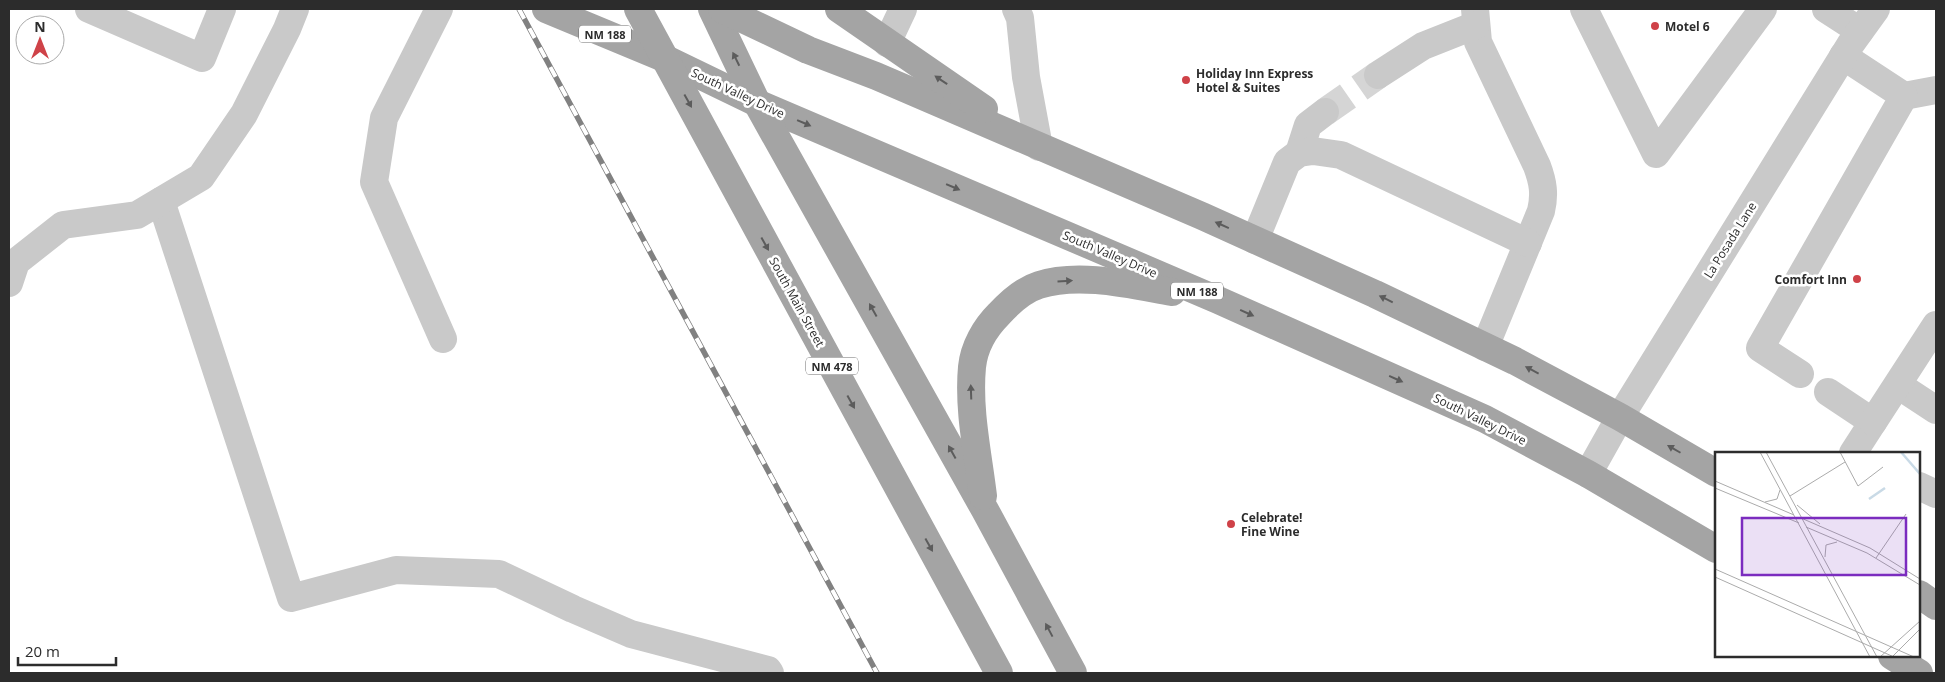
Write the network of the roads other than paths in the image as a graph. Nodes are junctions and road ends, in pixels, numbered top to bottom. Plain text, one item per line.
1 (89, 9) edge
2 (222, 9) edge
3 (295, 9) edge
4 (438, 9) edge
5 (546, 9) edge
6 (638, 9) edge
7 (712, 9) edge
8 (722, 9) edge
9 (839, 9) edge
10 (903, 9) edge
11 (1016, 9) edge
12 (1584, 9) edge
13 (1763, 9) edge
14 (1826, 9) edge
15 (1876, 9) edge
16 (1476, 17) edge
17 (1860, 31) junction
18 (887, 43) junction
19 (1844, 56) junction
20 (664, 58) junction
21 (1378, 75) tunnel mouth
22 (1936, 90) edge
23 (1904, 96) junction
24 (757, 103) junction
25 (1325, 112) tunnel mouth
26 (1039, 146) junction
27 (1299, 153) junction
28 (161, 201) junction
29 (1256, 240) junction
30 (1528, 243) junction
31 (9, 283) edge
32 (1218, 300) junction
33 (1936, 325) edge
34 (443, 339) dead end
35 (1485, 347) junction
36 (1800, 374) dead end
37 (1898, 385) junction
38 (1828, 392) dead end
39 (1936, 410) edge
40 (1620, 417) junction
41 (1873, 422) junction
42 (1854, 452) edge
43 (1715, 472) edge
44 (1588, 474) junction
45 (985, 510) junction
46 (1715, 548) edge
47 (1920, 595) edge
48 (1936, 606) edge
49 (1894, 657) edge
50 (770, 673) edge
51 (999, 673) edge
52 (1072, 673) edge
53 (1919, 673) edge

1 - 2 street
3 - 28 street
4 - 34 street
5 - 20 main road, South Valley Drive / NM 188
6 - 20 main road, South Main Street / NM 478
24 -> 7 main road
8 - 26 main road
9 - 18 main road
10 - 18 street
11 - 26 street
12 - 13 street
14 - 17 street
15 - 17 street, La Posada Lane
16 - 21 street
16 - 30 street
17 - 19 street, La Posada Lane
26 -> 18 main road
19 - 23 street
19 - 40 street, La Posada Lane
20 - 24 main road, South Valley Drive / NM 188
20 -> 51 main road, South Main Street / NM 478
22 - 23 street
23 - 36 street
24 -> 32 main road, South Valley Drive / NM 188
45 -> 24 main road
25 - 27 street
29 -> 26 main road
27 - 29 street
27 - 30 street
28 - 31 street
28 - 50 street
35 -> 29 main road
30 - 35 street
32 -> 44 main road, South Valley Drive / NM 188
45 -> 32 main road
33 - 37 street
40 -> 35 main road
37 - 39 street
37 - 41 street
38 - 41 street
43 -> 40 main road
40 - 44 street, La Posada Lane
41 - 42 street
44 - 46 main road, South Valley Drive / NM 188
52 -> 45 main road
47 - 48 main road
49 - 53 main road

